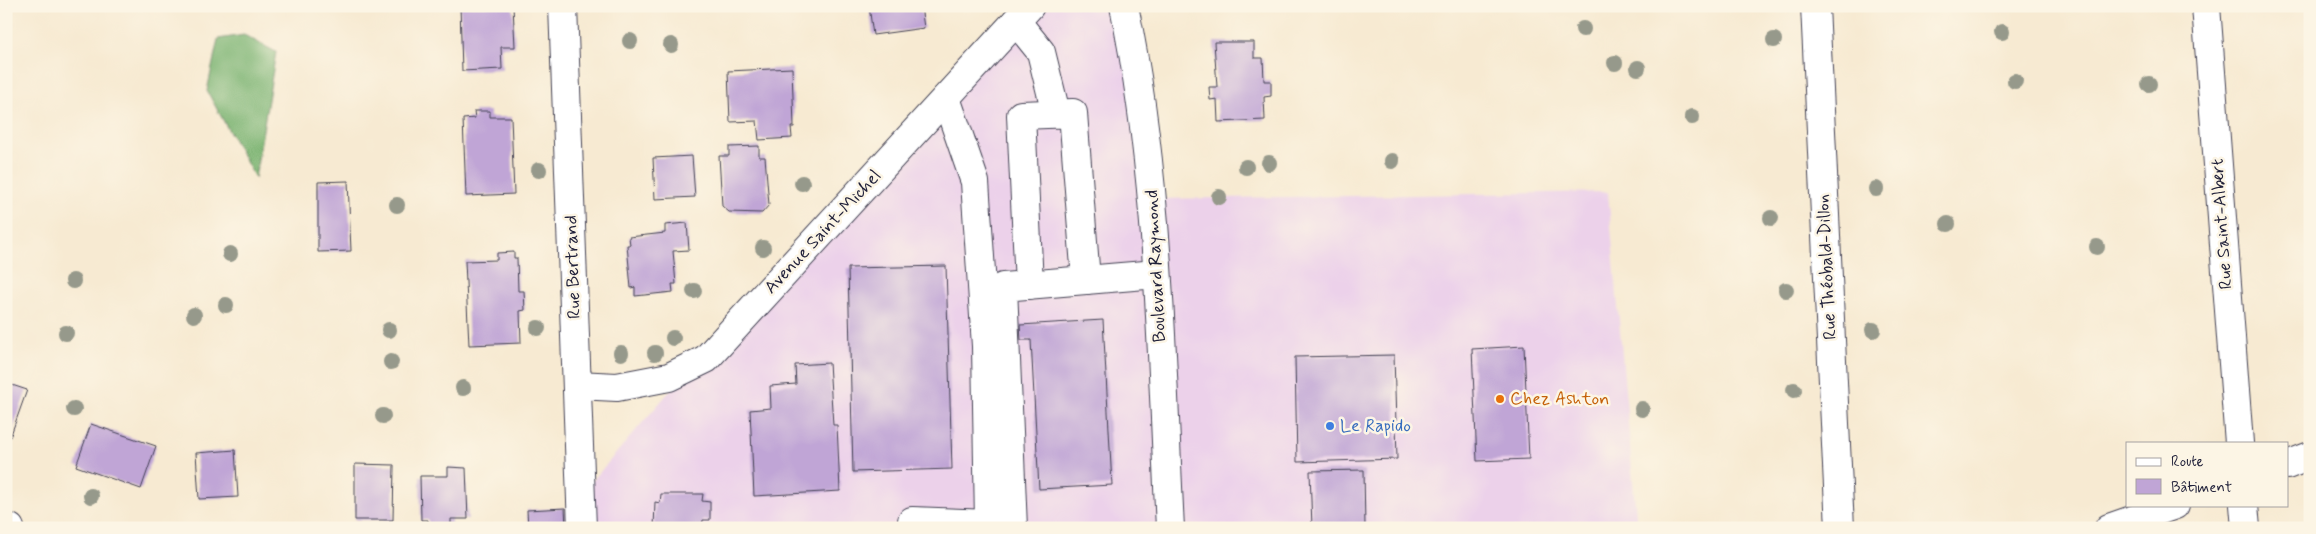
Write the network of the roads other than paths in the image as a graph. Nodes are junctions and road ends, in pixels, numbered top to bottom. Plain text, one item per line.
1 (563, 6) edge
2 (1124, 6) edge
3 (1815, 6) edge
4 (2206, 6) edge
5 (1023, 14) edge
6 (946, 98) junction
7 (1056, 113) junction
8 (1157, 274) junction
9 (1086, 280) junction
10 (1029, 285) junction
11 (577, 385) junction
12 (2239, 442) edge
13 (2310, 456) edge
14 (2288, 465) edge
15 (2172, 506) edge
16 (2244, 506) edge
17 (6, 526) edge
18 (10, 528) edge
19 (582, 528) edge
20 (912, 528) edge
21 (1013, 528) edge
22 (1170, 528) edge
23 (1840, 528) edge
24 (2109, 528) edge
25 (2246, 528) edge

1 - 11 street, Rue Bertrand
2 - 8 street, Boulevard Raymond
3 - 23 street, Rue Théobald-Dillon
4 - 12 street, Rue Saint-Albert
5 - 6 street, Avenue Saint-Michel
5 - 7 street
6 - 11 street, Avenue Saint-Michel
6 - 20 street
7 - 9 street
7 - 10 street
8 - 9 street
8 - 22 street, Boulevard Raymond
9 - 10 street
10 - 21 street
11 - 19 street, Rue Bertrand
13 - 14 street
15 - 24 street
16 - 25 street
17 - 18 street

